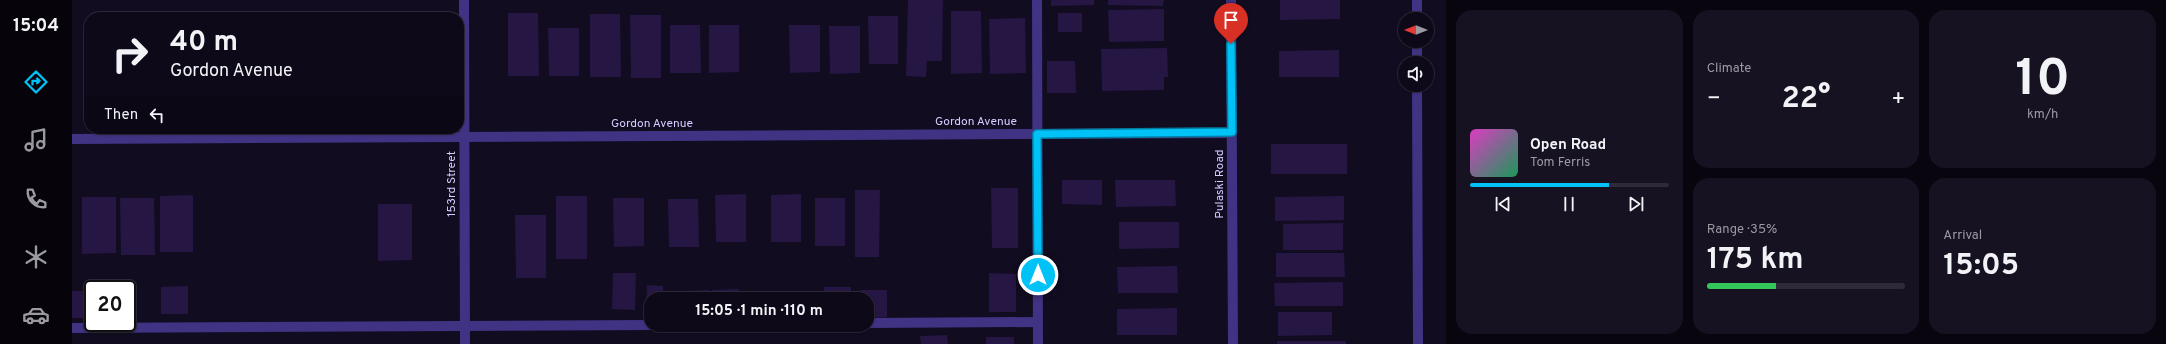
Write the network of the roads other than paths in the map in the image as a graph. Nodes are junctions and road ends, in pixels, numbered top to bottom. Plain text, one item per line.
1 (464, 0) edge
2 (1037, 0) edge
3 (1231, 0) edge
4 (1417, 0) edge
5 (1417, 12) edge
6 (1417, 92) edge
7 (1232, 132) junction
8 (1037, 134) junction
9 (464, 137) junction
10 (72, 139) edge
11 (1038, 322) junction
12 (874, 323) edge
13 (644, 324) edge
14 (465, 326) junction
15 (72, 328) edge
16 (465, 344) edge
17 (1038, 344) edge
18 (1233, 344) edge
19 (1418, 344) edge

1 - 9 street, 153rd Street
2 - 8 street
3 - 7 street, Pulaski Road
4 - 5 street
6 - 19 street
7 - 8 street, Gordon Avenue
7 - 18 street, Pulaski Road
8 - 9 street, Gordon Avenue
8 - 11 street
9 - 10 street, Gordon Avenue
9 - 14 street, 153rd Street
11 - 12 street
11 - 17 street
13 - 14 street
14 - 15 street
14 - 16 street, 153rd Street

